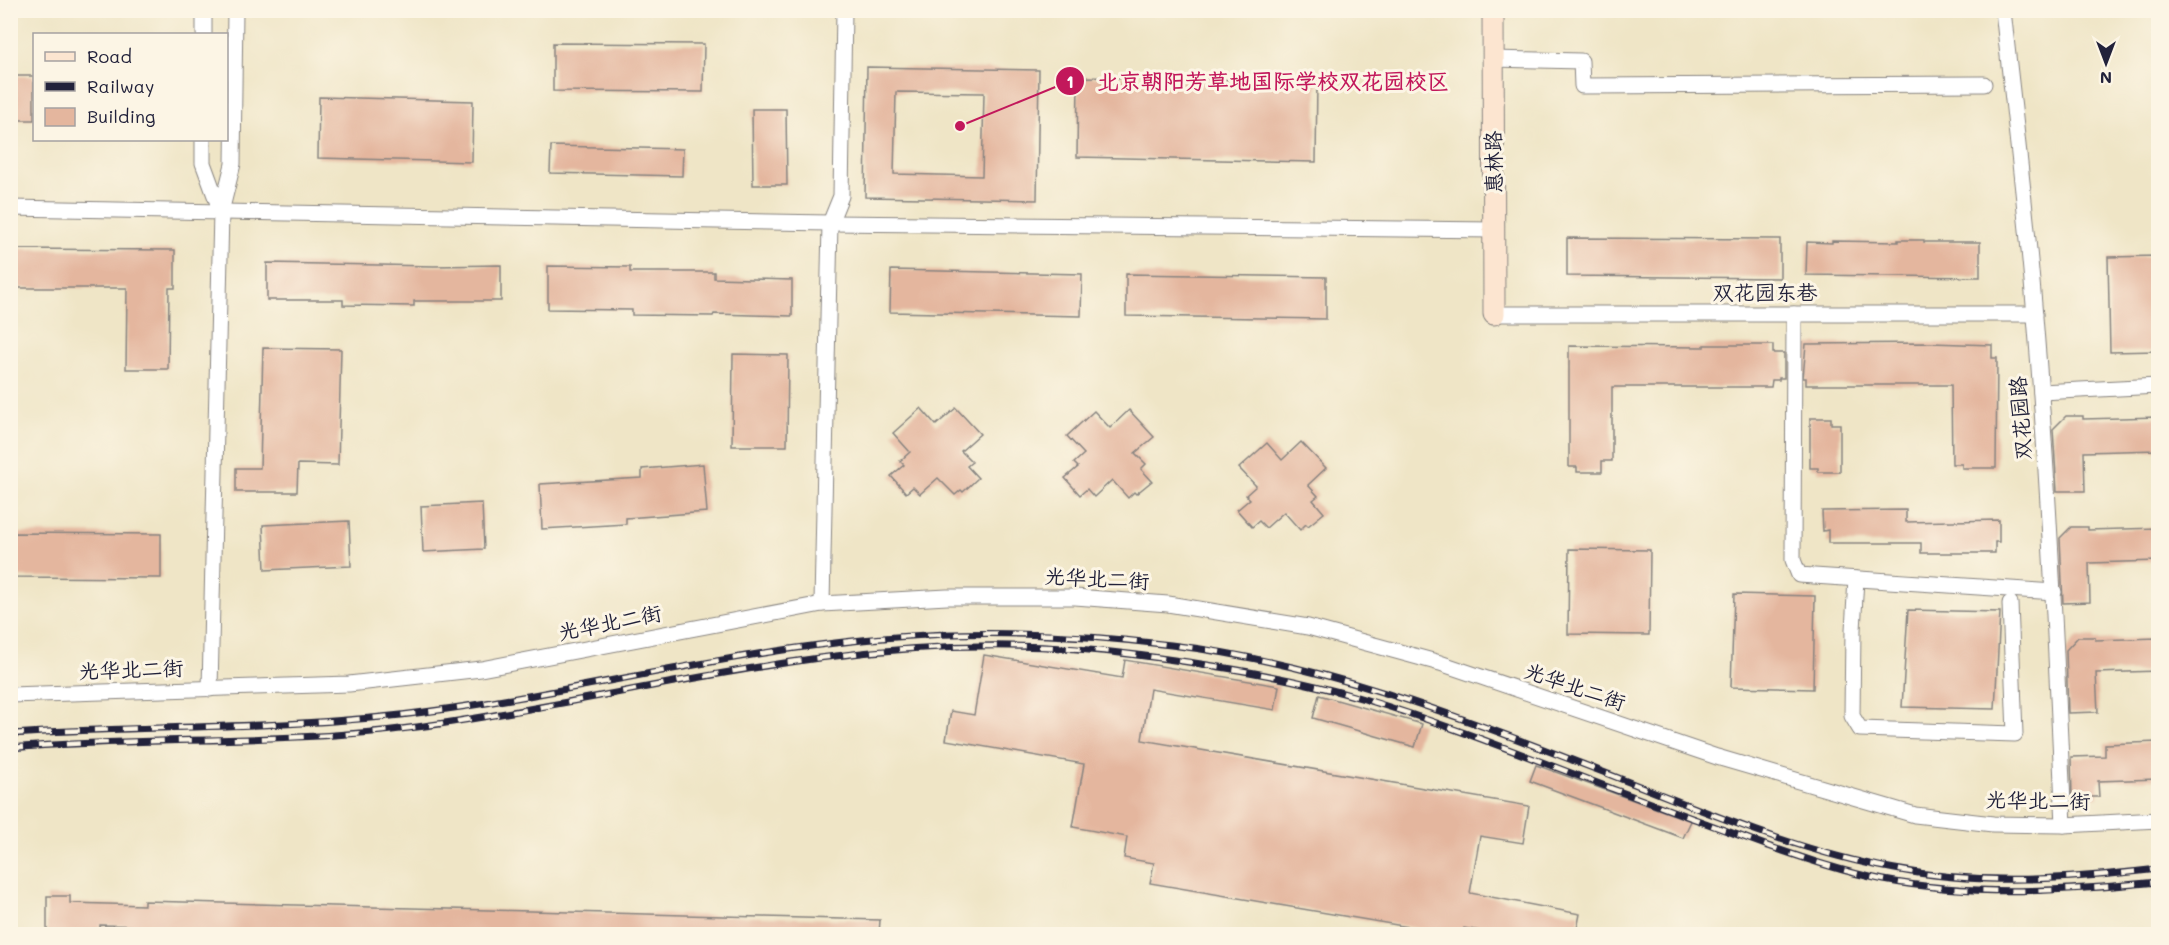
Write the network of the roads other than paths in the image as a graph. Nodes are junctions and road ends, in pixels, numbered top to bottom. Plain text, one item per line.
1 (204, 10) edge
2 (235, 10) edge
3 (844, 10) edge
4 (1493, 10) edge
5 (2003, 10) edge
6 (204, 33) edge
7 (1493, 59) junction
8 (1984, 84) dead end
9 (203, 141) edge
10 (10, 208) edge
11 (221, 212) junction
12 (830, 222) junction
13 (1495, 231) junction
14 (1494, 314) joint
15 (1794, 314) junction
16 (2035, 314) junction
17 (2158, 386) edge
18 (2041, 392) junction
19 (1856, 579) junction
20 (2054, 592) junction
21 (2010, 603) dead end
22 (822, 604) junction
23 (210, 689) junction
24 (10, 695) edge
25 (2158, 820) edge
26 (2064, 825) junction

1 - 6 street
2 - 11 street
3 - 12 street
4 - 7 street, 惠林路
5 - 16 street, 双花园路
7 - 8 street
7 - 13 street, 惠林路
9 - 11 street
10 - 11 street
11 - 12 street
11 - 23 street
12 - 13 street
12 - 22 street
13 - 14 street, 惠林路
14 - 15 street, 双花园东巷
15 - 16 street, 双花园东巷
15 - 19 street
16 - 18 street, 双花园路
17 - 18 street
18 - 20 street, 双花园路
19 - 20 street
19 - 21 street
20 - 26 street, 双花园路
22 - 23 street, 光华北二街
22 - 26 street, 光华北二街
23 - 24 street, 光华北二街
25 - 26 street, 光华北二街

